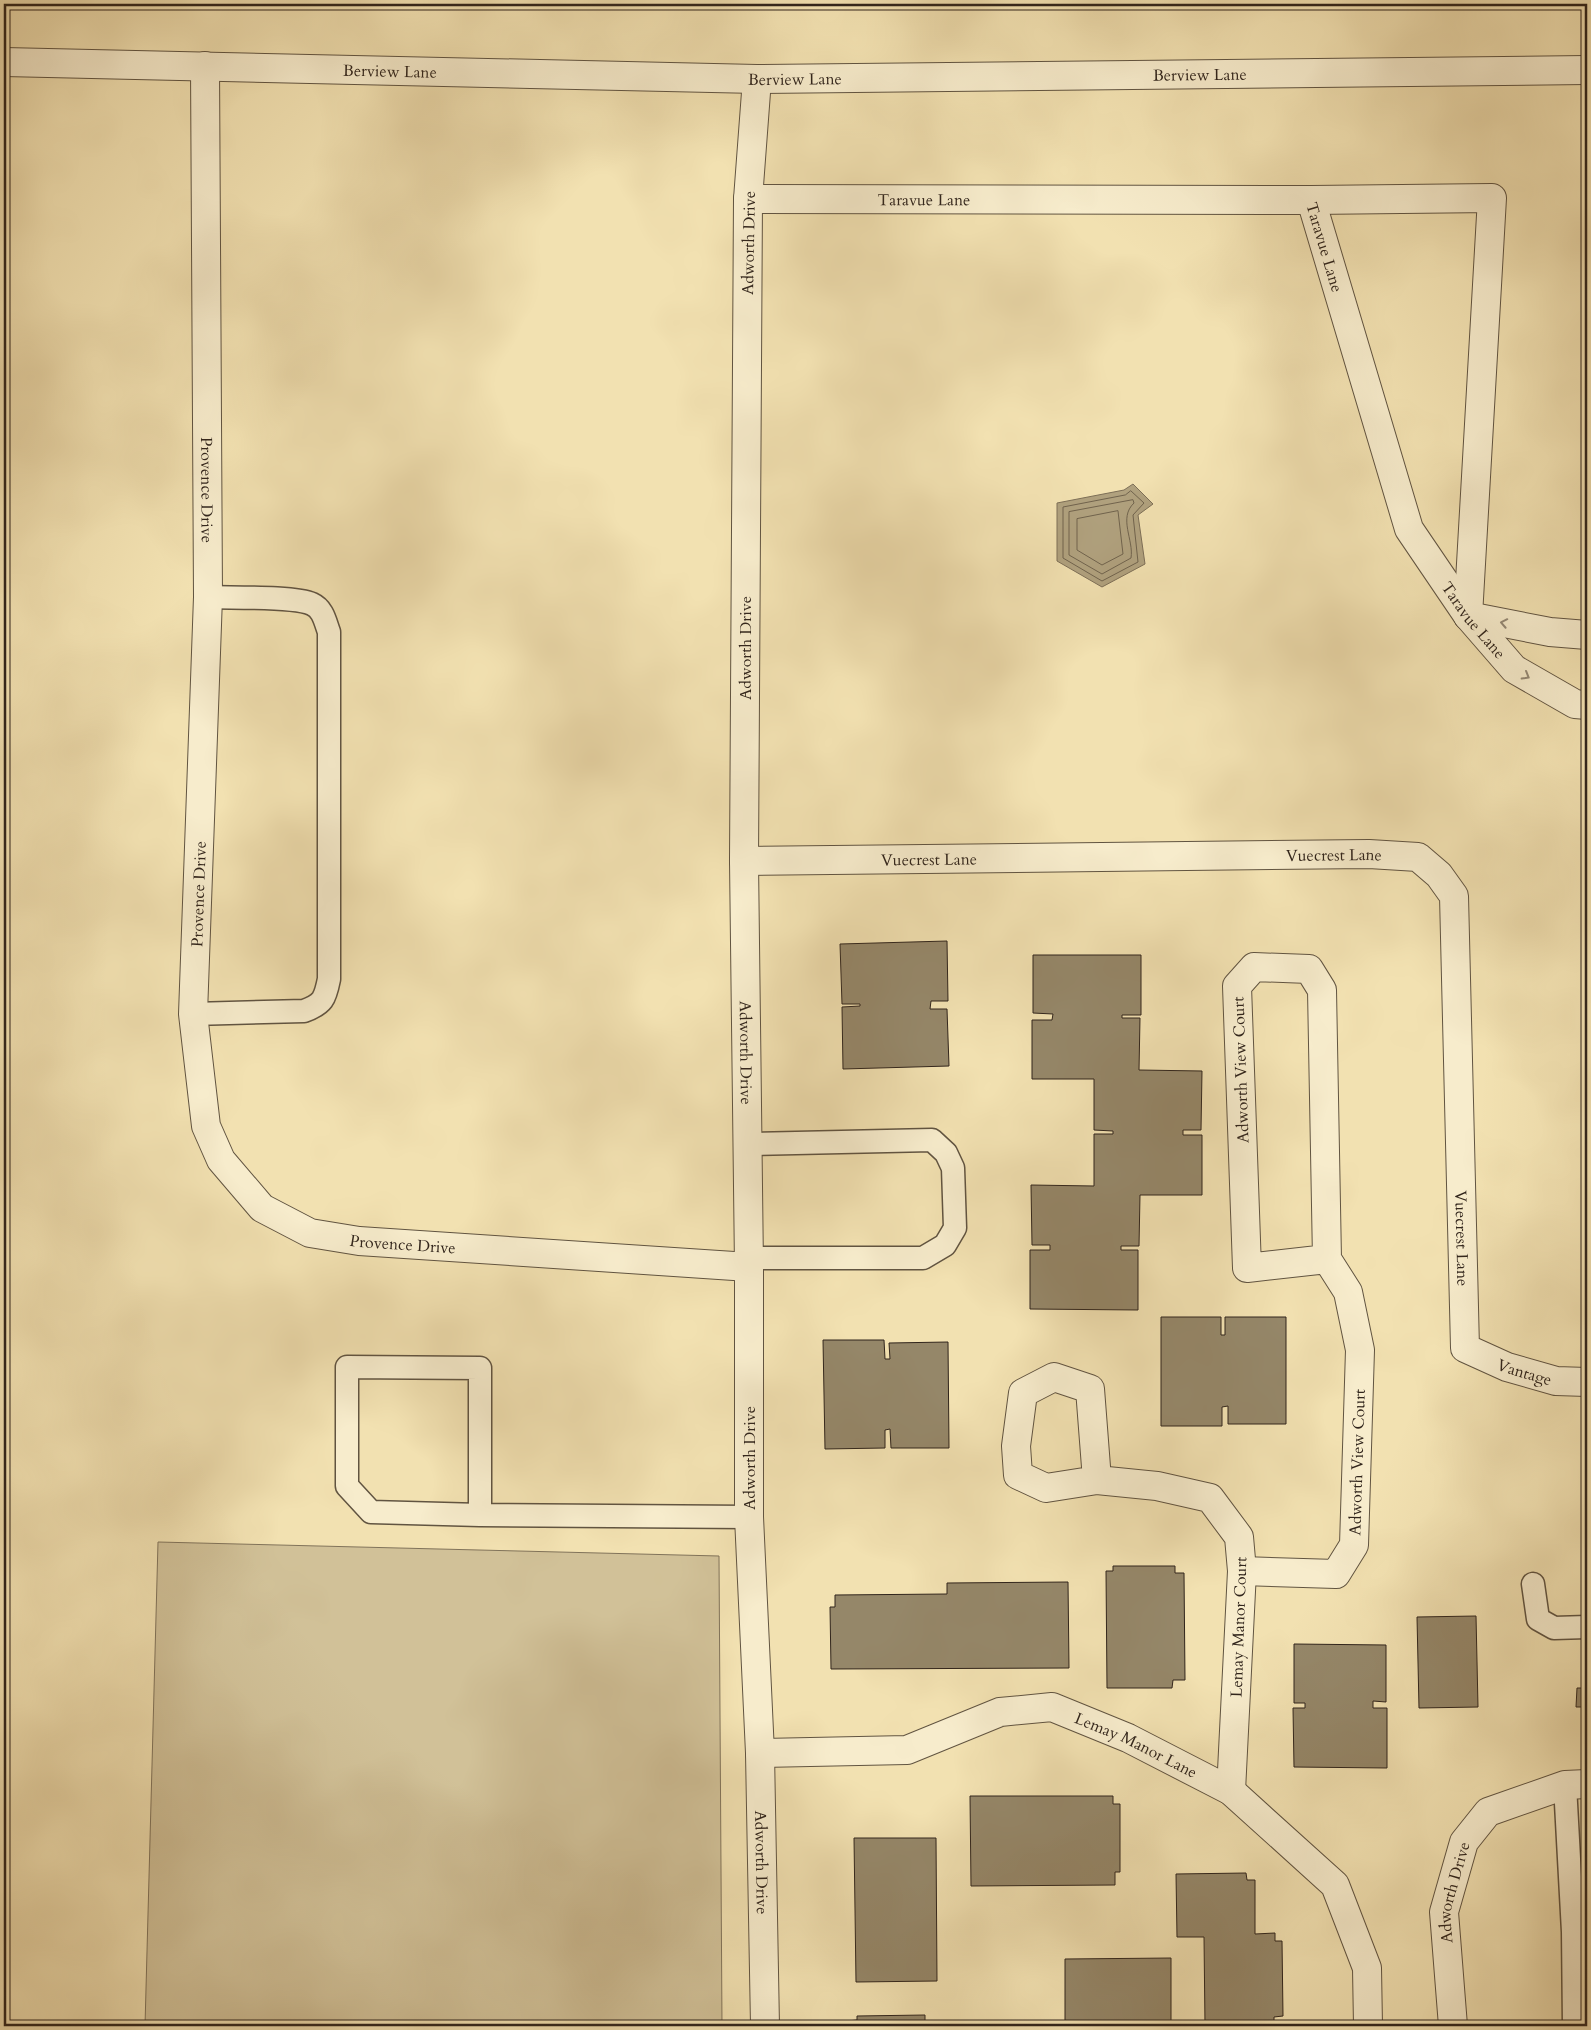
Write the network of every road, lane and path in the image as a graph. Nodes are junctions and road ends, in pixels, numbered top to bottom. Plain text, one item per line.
1 (4, 62) edge
2 (206, 66) junction
3 (1587, 70) edge
4 (757, 80) junction
5 (748, 199) junction
6 (1311, 200) junction
7 (208, 597) junction
8 (1468, 616) junction
9 (1587, 635) edge
10 (1587, 705) edge
11 (744, 861) junction
12 (193, 1014) junction
13 (747, 1144) junction
14 (1327, 1259) junction
15 (749, 1263) junction
16 (1465, 1348) joint
17 (1587, 1382) edge
18 (1097, 1480) dead end
19 (480, 1515) junction
20 (749, 1517) junction
21 (1242, 1571) junction
22 (1533, 1584) dead end
23 (1587, 1627) edge
24 (760, 1753) junction
25 (1576, 1785) edge
26 (1231, 1791) junction
27 (1580, 1933) edge
28 (765, 2026) edge
29 (1368, 2026) edge
30 (1453, 2026) edge
31 (1574, 2026) edge

1 - 2 street, Berview Lane
2 - 4 street, Berview Lane
2 - 7 street, Provence Drive
3 - 4 street, Berview Lane
4 - 5 street, Adworth Drive
5 - 6 street, Taravue Lane
5 - 11 street, Adworth Drive
6 - 8 street, Taravue Lane
6 - 8 street
7 - 12 street, Provence Drive
7 - 12 lane
9 -> 8 street
8 -> 10 street, Taravue Lane
11 - 13 street, Adworth Drive
11 - 16 street, Vuecrest Lane
12 - 15 street, Provence Drive
13 - 15 street, Adworth Drive
13 - 15 lane
14 - 14 street, Adworth View Court
14 - 21 street, Adworth View Court
15 - 20 street, Adworth Drive
16 - 17 street, Vantage
18 - 21 street, Lemay Manor Court
19 - 19 lane
19 - 20 lane
20 - 24 street, Adworth Drive
21 - 26 street, Lemay Manor Court
22 - 23 lane
24 - 26 street, Lemay Manor Lane
24 - 28 street, Adworth Drive
25 - 27 lane
25 - 30 street, Adworth Drive
26 - 29 street, Lemay Manor Lane
27 - 31 lane

